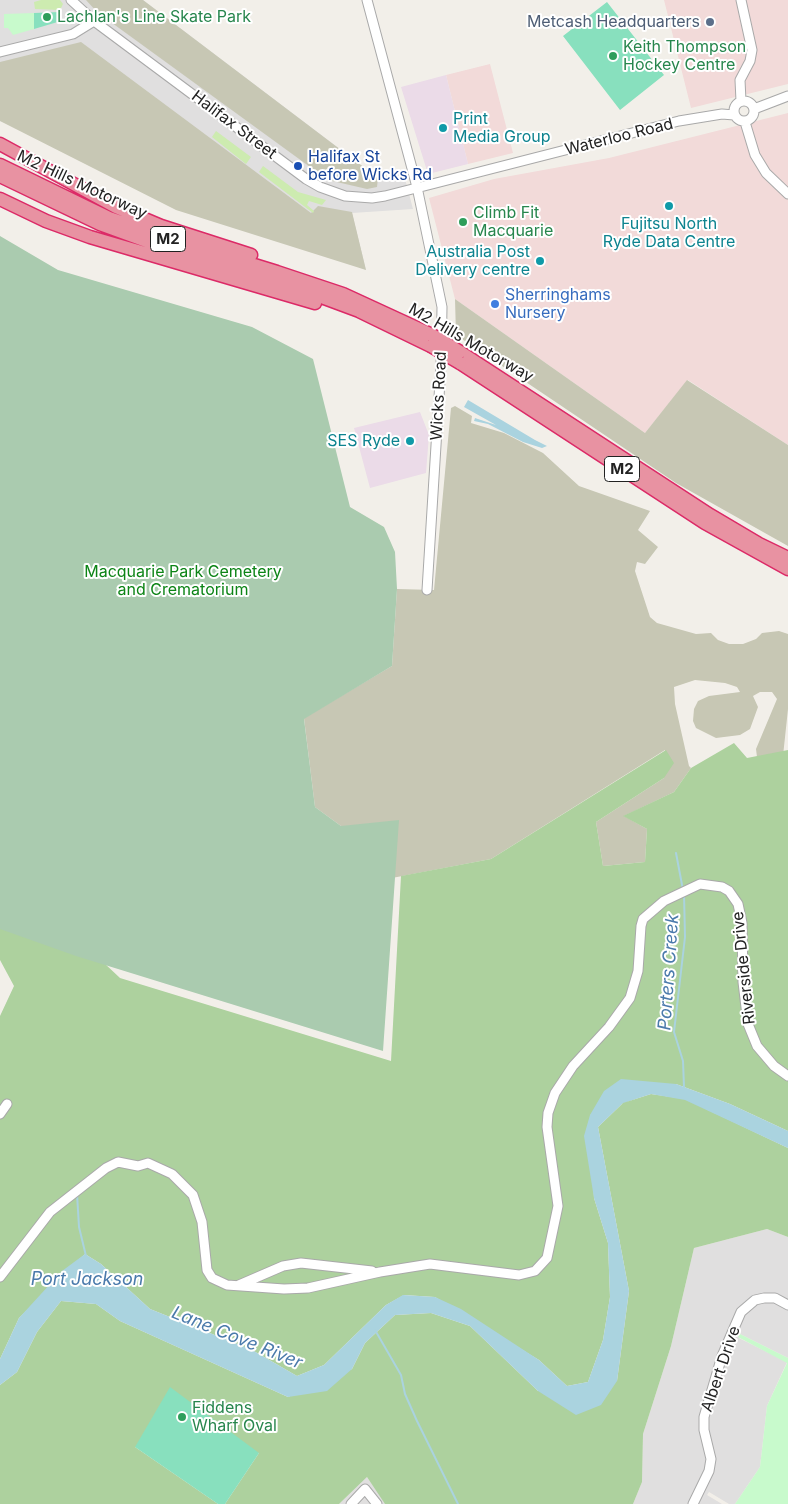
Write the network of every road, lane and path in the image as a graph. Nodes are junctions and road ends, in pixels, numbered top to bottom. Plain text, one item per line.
1 (71, 0) edge
2 (367, 0) edge
3 (741, 0) edge
4 (94, 21) junction
5 (0, 52) edge
6 (788, 96) edge
7 (741, 101) junction
8 (754, 109) junction
9 (734, 115) junction
10 (744, 122) junction
11 (0, 144) edge
12 (0, 165) edge
13 (0, 176) edge
14 (417, 187) junction
15 (788, 194) edge
16 (0, 199) edge
17 (343, 294) junction
18 (359, 311) junction
19 (432, 341) junction
20 (460, 358) junction
21 (788, 558) edge
22 (788, 569) edge
23 (427, 590) dead end
24 (788, 1076) edge
25 (7, 1104) dead end
26 (0, 1114) edge
27 (380, 1272) junction
28 (0, 1277) edge
29 (238, 1286) junction
30 (788, 1305) edge
31 (350, 1504) edge
32 (377, 1504) edge
33 (693, 1504) edge

1 - 4 street, Halifax Street
2 - 14 street, Wicks Road
3 - 7 street
4 - 5 street
4 - 14 street, Halifax Street
6 - 8 street
7 - 8 street
7 - 9 street
8 - 10 street
9 - 10 street
9 - 14 street, Waterloo Road
10 - 15 street
11 - 17 highway
12 - 17 highway, M2 Hills Motorway / M2
13 - 18 highway, M2 Hills Motorway / M2
14 - 23 street, Wicks Road
16 - 18 highway
17 - 19 highway, M2 Hills Motorway / M2
18 - 19 highway, M2 Hills Motorway / M2
19 - 20 highway, M2 Hills Motorway / M2, bridge
20 - 21 highway, M2 Hills Motorway / M2
20 - 22 highway, M2 Hills Motorway / M2
24 - 27 street, Riverside Drive
25 - 26 street
27 - 29 street, Riverside Drive
27 - 29 street, Riverside Drive
28 - 29 street, Riverside Drive
30 - 33 street, Albert Drive
31 - 32 street

